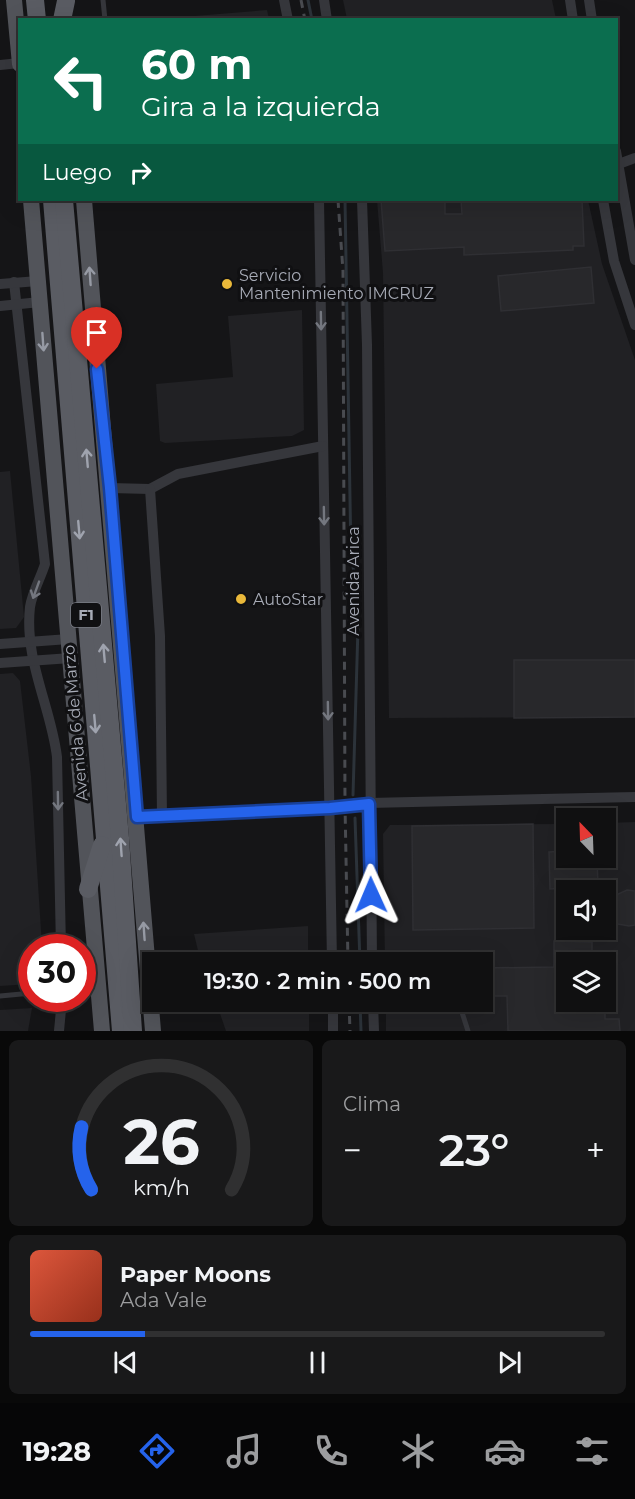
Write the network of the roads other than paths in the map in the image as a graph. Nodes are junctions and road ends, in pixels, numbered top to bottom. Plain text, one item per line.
1 (14, 0) edge
2 (35, 0) edge
3 (47, 0) edge
4 (103, 0) edge
5 (284, 0) edge
6 (324, 0) edge
7 (570, 0) edge
8 (589, 0) edge
9 (37, 18) edge
10 (49, 18) edge
11 (105, 18) edge
12 (288, 18) edge
13 (327, 18) edge
14 (573, 18) edge
15 (592, 18) edge
16 (18, 50) edge
17 (18, 63) edge
18 (0, 65) edge
19 (635, 158) edge
20 (618, 165) edge
21 (31, 201) edge
22 (52, 201) edge
23 (64, 201) edge
24 (84, 201) edge
25 (319, 201) edge
26 (362, 201) edge
27 (603, 201) edge
28 (631, 249) junction
29 (613, 254) junction
30 (635, 260) edge
31 (38, 280) junction
32 (14, 282) junction
33 (0, 284) edge
34 (40, 302) junction
35 (16, 304) junction
36 (0, 306) edge
37 (635, 325) edge
38 (323, 446) junction
39 (110, 488) junction
40 (150, 489) junction
41 (69, 639) junction
42 (31, 642) junction
43 (0, 644) edge
44 (71, 658) junction
45 (33, 661) junction
46 (0, 663) edge
47 (635, 797) edge
48 (369, 804) junction
49 (330, 808) junction
50 (137, 817) junction
51 (162, 817) junction
52 (105, 838) junction
53 (88, 889) junction
54 (62, 934) edge
55 (89, 934) edge
56 (332, 952) edge
57 (372, 952) edge
58 (18, 994) edge
59 (0, 996) edge
60 (96, 1010) edge
61 (61, 1012) edge
62 (333, 1012) edge
63 (373, 1012) edge
64 (462, 1012) edge
65 (59, 1031) edge
66 (102, 1031) edge
67 (121, 1031) edge
68 (133, 1031) edge
69 (153, 1031) edge
70 (333, 1031) edge
71 (374, 1031) edge
72 (468, 1031) edge

1 - 16 main road
2 - 9 highway
3 - 10 highway
4 - 11 lane
5 - 12 street
6 - 13 street
7 - 14 street
8 - 15 street
17 - 18 street
19 - 20 street
20 - 28 street
21 - 31 main road, Avenida 6 de Marzo
22 -> 52 highway, Avenida 6 de Marzo / F1
68 -> 23 highway, F1
39 -> 24 main road
25 -> 38 street, Avenida Arica
26 - 48 street, Avenida Arica
27 - 29 street
28 - 29 street
28 - 30 street
29 - 37 street
31 - 32 street
31 - 34 main road, Avenida 6 de Marzo
32 - 33 street
32 - 35 street
34 - 35 street
34 -> 41 main road, Avenida 6 de Marzo
35 - 36 street
35 -> 42 street
38 - 40 street
38 -> 49 street, Avenida Arica
39 - 40 street
39 - 50 main road
40 - 51 street
41 - 42 street
41 - 44 main road, Avenida 6 de Marzo
42 - 43 street
42 - 45 street
44 - 45 street
44 - 53 main road, Avenida 6 de Marzo
45 - 46 street
45 -> 54 street
47 - 48 street
48 - 49 street
48 - 57 street, Avenida Arica
49 - 51 street
49 - 56 street, Avenida Arica
50 - 51 street
69 -> 50 main road
52 - 53 highway
52 - 67 highway, Avenida 6 de Marzo / F1
53 - 55 main road, Avenida 6 de Marzo
58 - 59 lane
60 - 66 main road, Avenida 6 de Marzo
61 - 65 street
62 - 70 street
63 - 71 street
64 - 72 lane

